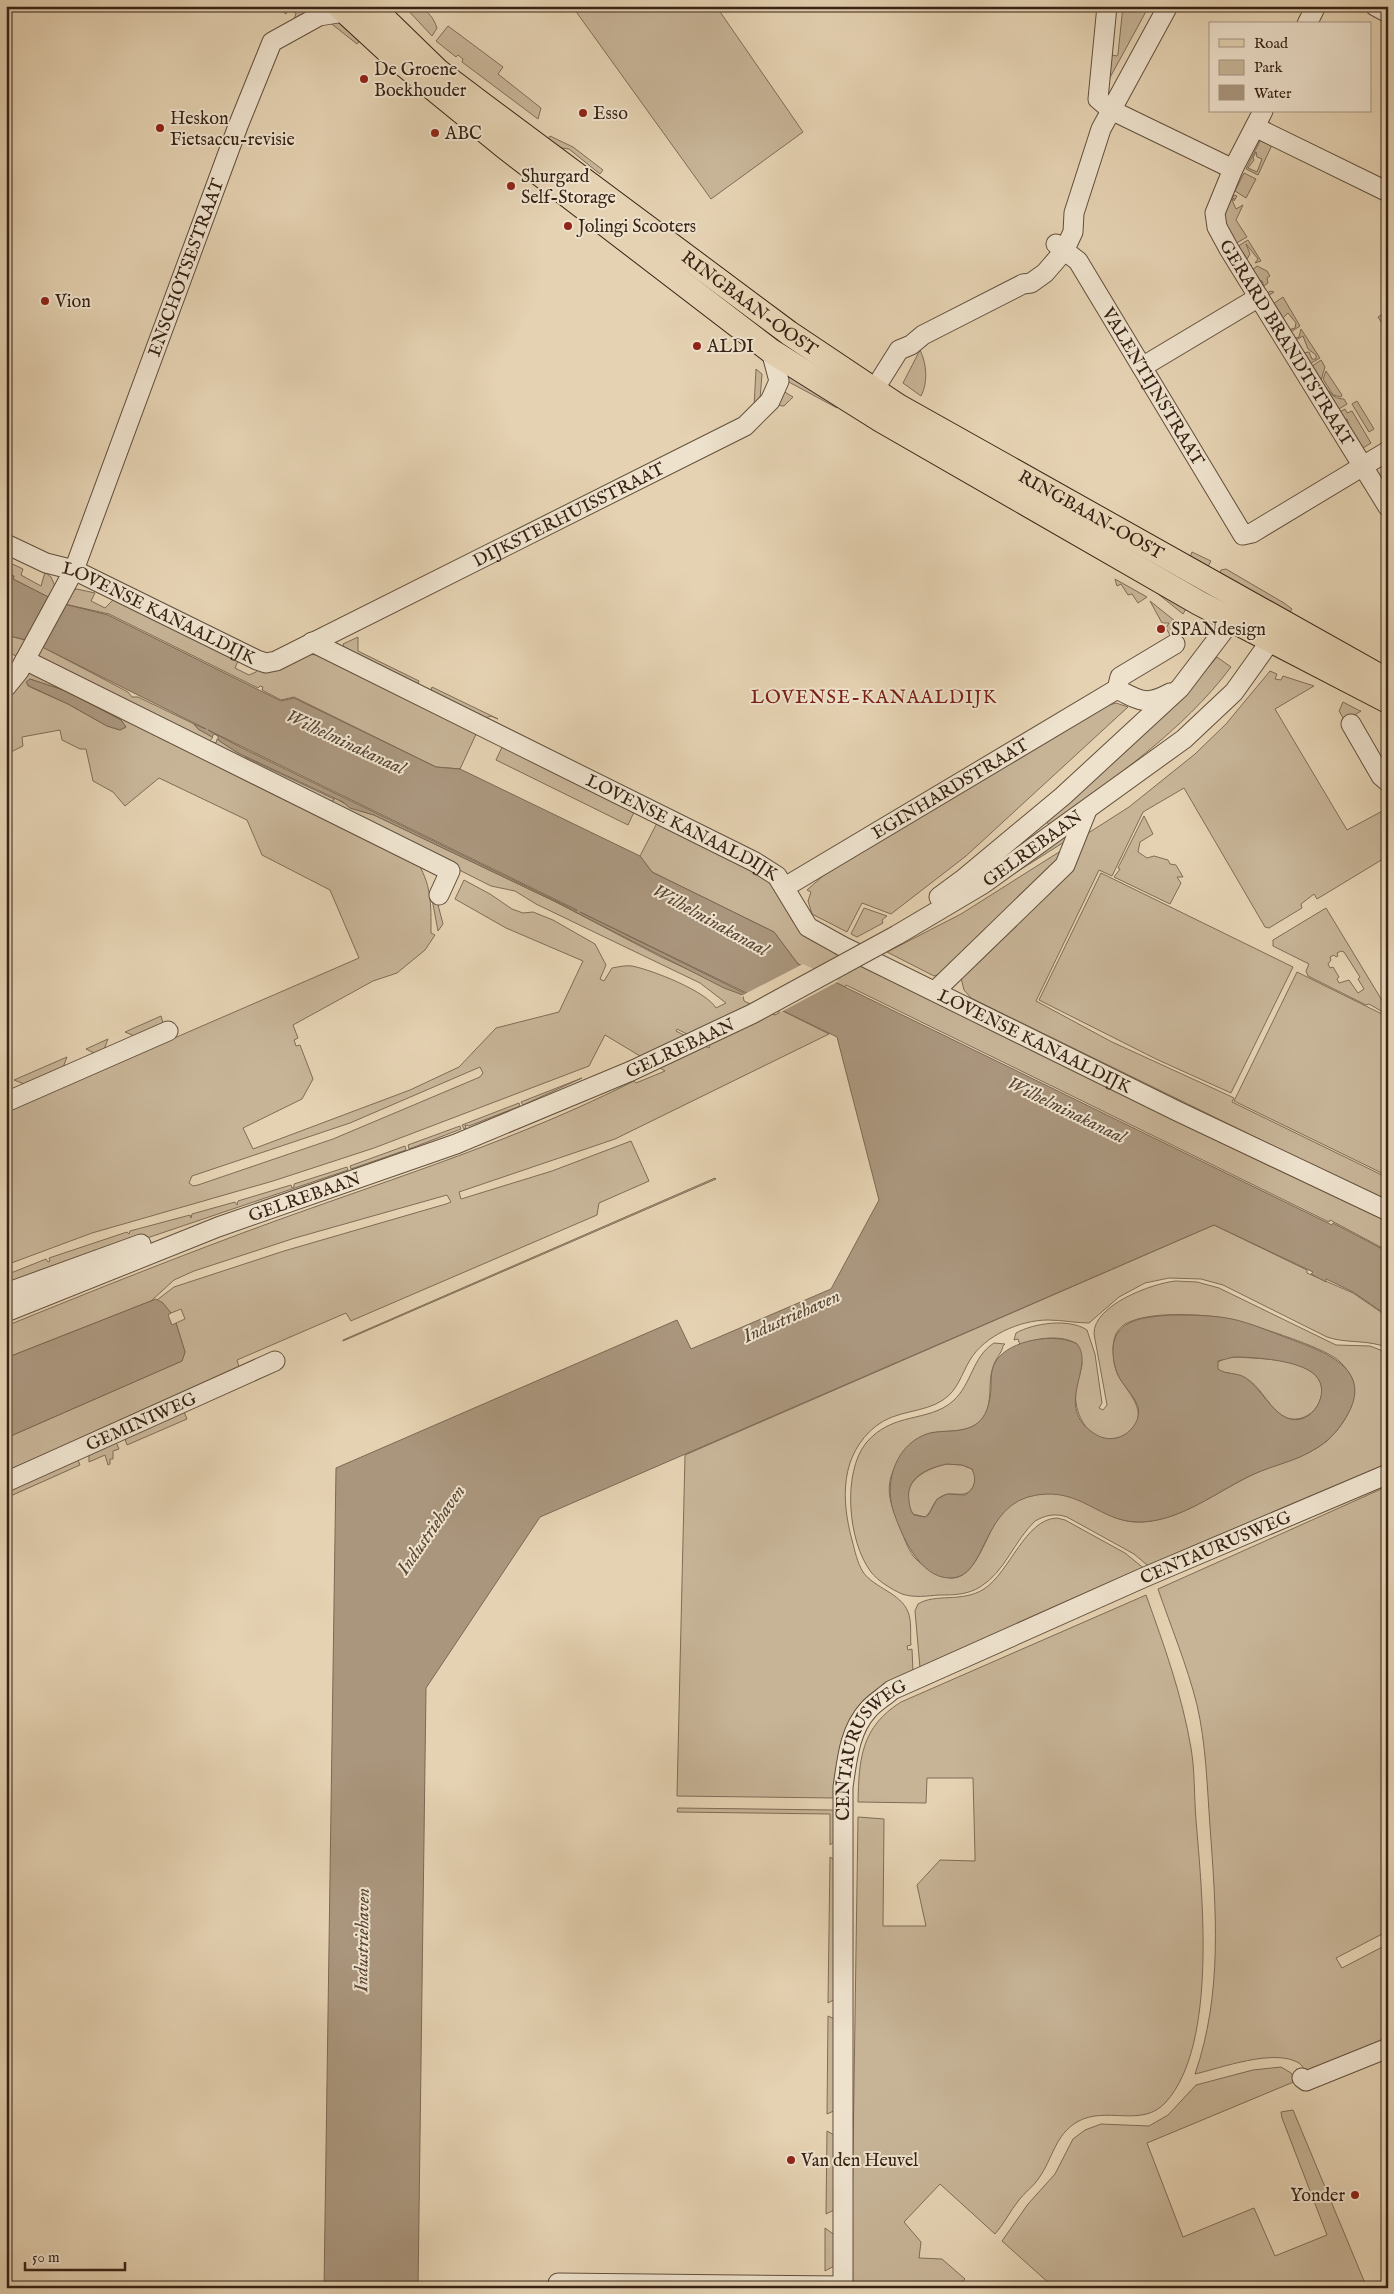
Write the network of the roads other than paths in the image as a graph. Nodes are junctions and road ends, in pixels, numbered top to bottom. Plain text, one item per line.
1 (370, 6) edge
2 (1107, 6) edge
3 (1168, 6) edge
4 (1316, 6) edge
5 (1375, 6) edge
6 (342, 9) edge
7 (1388, 13) edge
8 (1308, 22) edge
9 (1111, 110) junction
10 (1259, 119) edge
11 (1233, 169) junction
12 (1388, 192) edge
13 (1060, 247) junction
14 (1259, 297) junction
15 (771, 351) junction
16 (1142, 367) junction
17 (874, 403) junction
18 (1388, 451) edge
19 (1363, 467) junction
20 (1388, 507) edge
21 (6, 544) edge
22 (74, 570) junction
23 (1261, 611) junction
24 (1231, 621) junction
25 (1271, 640) junction
26 (312, 642) junction
27 (1176, 644) dead end
28 (21, 659) edge
29 (1388, 681) edge
30 (6, 687) edge
31 (1180, 688) junction
32 (1117, 689) junction
33 (1388, 702) edge
34 (1351, 724) dead end
35 (1388, 782) edge
36 (1088, 810) junction
37 (784, 887) junction
38 (439, 895) dead end
39 (893, 933) junction
40 (936, 990) junction
41 (168, 1031) dead end
42 (626, 1069) junction
43 (6, 1102) edge
44 (1388, 1211) edge
45 (6, 1293) edge
46 (6, 1312) edge
47 (275, 1361) dead end
48 (1388, 1474) edge
49 (6, 1482) edge
50 (1388, 2048) edge
51 (1302, 2078) dead end
52 (558, 2283) dead end
53 (843, 2287) edge

1 - 17 main road, RINGBAAN-OOST
2 - 9 street
3 - 9 street
4 - 8 street
5 - 7 street
6 - 15 main road, RINGBAAN-OOST
6 - 22 street, ENSCHOTSESTRAAT
9 - 11 street
9 - 13 street
10 - 11 street
10 - 12 street
11 - 14 street, GERARD BRANDTSTRAAT
13 - 16 street, VALENTIJNSTRAAT
13 - 17 street
14 - 16 street
14 - 19 street, GERARD BRANDTSTRAAT
15 - 17 main road, RINGBAAN-OOST
15 - 26 street, DIJKSTERHUISSTRAAT
16 - 19 street, VALENTIJNSTRAAT
17 - 23 main road, RINGBAAN-OOST
17 - 24 main road, RINGBAAN-OOST
18 - 19 street
19 - 20 street, GERARD BRANDTSTRAAT
21 - 22 street, LOVENSE KANAALDIJK
22 - 26 street, LOVENSE KANAALDIJK
22 - 28 street, ENSCHOTSESTRAAT
23 - 24 street
23 - 25 street
23 - 29 main road, RINGBAAN-OOST
24 - 25 main road, RINGBAAN-OOST
24 - 31 street, GELREBAAN
25 - 33 main road, RINGBAAN-OOST
25 - 36 street, GELREBAAN
26 - 37 street, LOVENSE KANAALDIJK
27 - 32 street, EGINHARDSTRAAT
28 - 30 street, ENSCHOTSESTRAAT
28 - 38 street
31 - 32 street
31 - 39 street, GELREBAAN
32 - 37 street, EGINHARDSTRAAT
34 - 35 street
36 - 39 street, GELREBAAN
36 - 40 street
37 - 40 street, LOVENSE KANAALDIJK
39 - 42 street, GELREBAAN, bridge
40 - 44 street, LOVENSE KANAALDIJK
41 - 43 street
42 - 45 street, GELREBAAN
42 - 46 street, GELREBAAN
47 - 49 street, GEMINIWEG
48 - 53 street, CENTAURUSWEG
50 - 51 street
52 - 53 street

